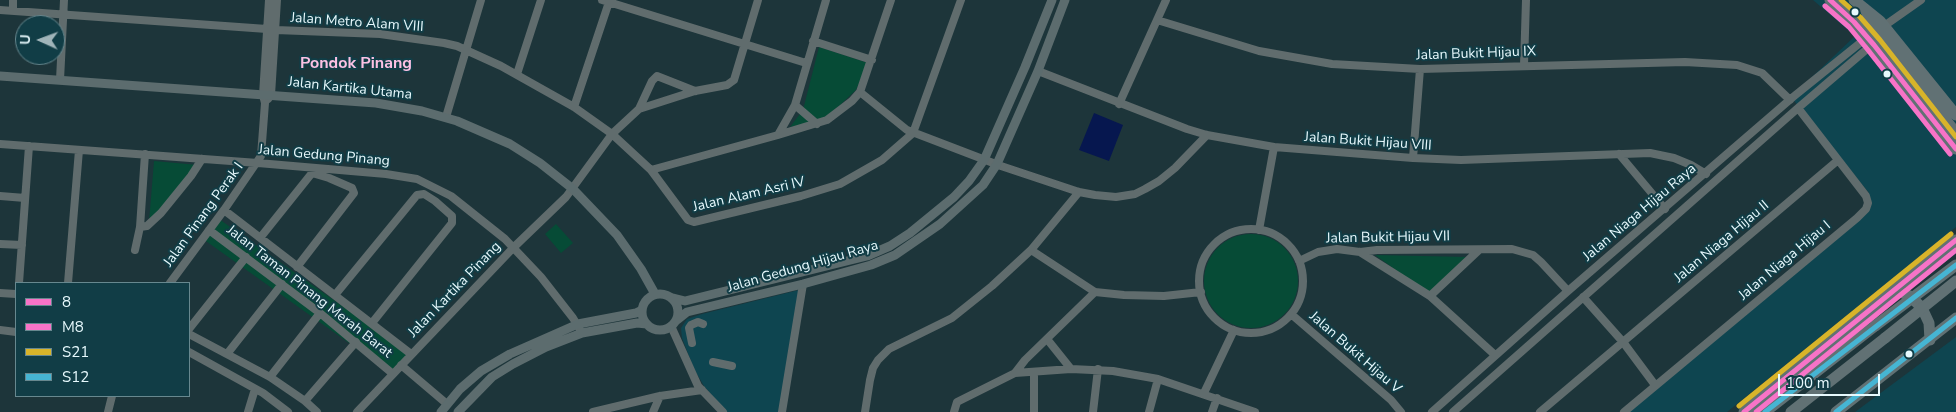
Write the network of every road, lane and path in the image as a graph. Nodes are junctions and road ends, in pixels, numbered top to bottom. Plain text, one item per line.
1 (13, 0) edge
2 (64, 0) edge
3 (269, 0) edge
4 (278, 0) edge
5 (481, 0) edge
6 (541, 0) edge
7 (758, 0) edge
8 (826, 0) edge
9 (890, 0) edge
10 (961, 0) edge
11 (1052, 0) edge
12 (1065, 0) edge
13 (1166, 0) edge
14 (1526, 0) edge
15 (1830, 0) edge
16 (1854, 0) edge
17 (1921, 0) edge
18 (606, 1) edge
19 (0, 10) edge
20 (13, 11) junction
21 (1866, 11) junction
22 (64, 15) joint
23 (65, 15) edge
24 (1157, 20) junction
25 (1886, 27) junction
26 (267, 29) junction
27 (276, 30) junction
28 (813, 41) junction
29 (746, 43) junction
30 (1866, 43) junction
31 (465, 50) junction
32 (872, 60) junction
33 (806, 63) junction
34 (61, 65) edge
35 (1524, 65) junction
36 (1420, 69) junction
37 (1038, 72) junction
38 (517, 74) junction
39 (0, 76) edge
40 (60, 80) junction
41 (695, 91) junction
42 (860, 92) junction
43 (266, 98) junction
44 (1790, 100) junction
45 (1119, 104) junction
46 (795, 106) junction
47 (574, 107) junction
48 (639, 108) junction
49 (1798, 108) junction
50 (1956, 115) edge
51 (446, 117) junction
52 (817, 124) junction
53 (913, 132) junction
54 (1956, 133) edge
55 (612, 134) junction
56 (778, 135) junction
57 (1207, 135) junction
58 (0, 144) edge
59 (28, 146) junction
60 (1274, 147) junction
61 (1956, 149) edge
62 (79, 150) junction
63 (145, 154) junction
64 (1619, 154) junction
65 (202, 158) junction
66 (1412, 158) junction
67 (984, 160) junction
68 (1837, 160) junction
69 (258, 162) junction
70 (997, 164) junction
71 (651, 170) junction
72 (1706, 174) junction
73 (573, 189) junction
74 (1079, 192) junction
75 (0, 196) edge
76 (25, 198) junction
77 (1665, 209) junction
78 (224, 210) junction
79 (140, 227) junction
80 (209, 230) junction
81 (1259, 230) junction
82 (260, 238) junction
83 (1626, 242) junction
84 (1955, 242) edge
85 (0, 244) edge
86 (22, 245) junction
87 (513, 248) junction
88 (135, 250) dead end
89 (1031, 250) junction
90 (1479, 250) junction
91 (1633, 251) junction
92 (1360, 252) junction
93 (246, 257) junction
94 (1299, 261) junction
95 (1956, 265) edge
96 (297, 267) junction
97 (1956, 281) edge
98 (19, 282) edge
99 (68, 282) edge
100 (171, 282) edge
101 (282, 284) junction
102 (803, 284) junction
103 (1895, 290) junction
104 (1568, 291) junction
105 (1095, 292) junction
106 (1201, 292) junction
107 (0, 293) edge
108 (15, 294) edge
109 (655, 294) junction
110 (335, 295) junction
111 (1430, 296) junction
112 (1583, 297) junction
113 (673, 298) junction
114 (0, 299) edge
115 (642, 310) junction
116 (320, 313) junction
117 (1292, 314) junction
118 (1956, 318) edge
119 (372, 323) junction
120 (674, 323) junction
121 (578, 324) junction
122 (647, 324) junction
123 (703, 324) dead end
124 (190, 328) edge
125 (0, 330) edge
126 (1234, 330) junction
127 (15, 332) edge
128 (582, 334) junction
129 (190, 335) edge
130 (1047, 340) junction
131 (1930, 340) junction
132 (356, 342) junction
133 (1623, 342) junction
134 (692, 343) dead end
135 (190, 353) edge
136 (227, 354) junction
137 (411, 354) junction
138 (1495, 355) junction
139 (713, 362) dead end
140 (401, 365) junction
141 (732, 366) dead end
142 (1071, 368) junction
143 (1098, 369) junction
144 (1015, 373) junction
145 (1034, 373) junction
146 (393, 374) junction
147 (270, 377) junction
148 (1158, 380) junction
149 (1655, 385) junction
150 (255, 389) junction
151 (702, 390) junction
152 (1204, 393) junction
153 (660, 396) junction
154 (112, 397) edge
155 (1217, 398) junction
156 (305, 401) junction
157 (447, 404) junction
158 (598, 411) edge
159 (108, 412) edge
160 (248, 412) edge
161 (288, 412) edge
162 (317, 412) edge
163 (357, 412) edge
164 (441, 412) edge
165 (458, 412) edge
166 (653, 412) edge
167 (723, 412) edge
168 (782, 412) edge
169 (865, 412) edge
170 (954, 412) edge
171 (1034, 412) edge
172 (1093, 412) edge
173 (1149, 412) edge
174 (1212, 412) edge
175 (1254, 412) edge
176 (1401, 412) edge
177 (1432, 412) edge
178 (1452, 412) edge
179 (1540, 412) edge
180 (1624, 412) edge
181 (1744, 412) edge
182 (1765, 412) edge
183 (1791, 412) edge
184 (1836, 412) edge

1 - 20 street
2 - 22 street
3 - 26 street
4 - 27 street
5 - 31 street
6 - 38 street
7 - 29 street
8 - 28 street
9 - 32 street
10 - 53 street
11 - 67 main road, Jalan Gedung Hijau Raya
12 - 37 main road, Jalan Gedung Hijau Raya
13 - 24 street
14 - 35 street
15 - 30 highway
16 - 21 highway
17 - 25 street
18 - 29 street
18 - 47 street
19 - 20 street
20 - 22 street
21 - 25 highway
21 - 54 highway
23 - 26 street
24 - 36 street, Jalan Bukit Hijau IX
24 - 45 street
25 - 50 highway
26 - 43 street
27 - 31 street, Jalan Metro Alam VIII
27 - 43 street
28 - 32 street
28 - 33 street
29 - 33 street
29 - 41 street
30 - 44 street, Jalan Niaga Hijau Raya
30 - 49 street, Jalan Niaga Hijau Raya
30 - 61 highway
31 - 38 street, Jalan Metro Alam VIII
31 - 51 street
32 - 42 street
33 - 46 street
34 - 40 street
35 - 36 street, Jalan Bukit Hijau IX
35 - 44 street, Jalan Bukit Hijau IX
36 - 66 street
37 - 45 street, Jalan Bukit Hijau VIII
37 - 70 main road, Jalan Gedung Hijau Raya
38 - 47 street, Jalan Alam Asri IV
39 - 40 main road, Jalan Kartika Utama
40 - 43 main road, Jalan Kartika Utama
41 - 48 street
41 - 48 street
42 - 52 street
42 - 53 street
43 - 51 main road, Jalan Kartika Utama
43 - 69 street, Jalan Pinang Perak I
44 - 72 street, Jalan Niaga Hijau Raya
45 - 57 street, Jalan Bukit Hijau VIII
46 - 52 street
46 - 56 street
47 - 55 street, Jalan Alam Asri IV
48 - 55 street, Jalan Kartika Pinang
49 - 68 street, Jalan Niaga Hijau I
49 - 91 street, Jalan Niaga Hijau Raya
51 - 73 main road, Jalan Kartika Utama
52 - 56 street
53 - 67 street
53 - 71 street, Jalan Alam Asri IV
55 - 71 street, Jalan Alam Asri IV
55 - 73 street, Jalan Kartika Pinang
56 - 71 street
57 - 60 street, Jalan Bukit Hijau VIII
57 - 74 street
58 - 59 street, Jalan Gedung Pinang
59 - 62 street, Jalan Gedung Pinang
59 - 76 street
60 - 66 street, Jalan Bukit Hijau VIII
60 - 81 street
62 - 63 street, Jalan Gedung Pinang
62 - 99 street
63 - 65 street, Jalan Gedung Pinang
63 - 79 street
64 - 66 street, Jalan Bukit Hijau VIII
64 - 72 street, Jalan Bukit Hijau VIII
64 - 77 street
65 - 69 street, Jalan Gedung Pinang
65 - 79 street
67 - 70 street
67 - 113 main road, Jalan Gedung Hijau Raya
68 - 133 street, Jalan Niaga Hijau II
68 - 149 street, Jalan Niaga Hijau I
69 - 78 street, Jalan Pinang Perak I
69 - 87 street, Jalan Gedung Pinang
70 - 74 street
70 - 102 main road, Jalan Gedung Hijau Raya
72 - 77 street, Jalan Niaga Hijau Raya
73 - 87 street, Jalan Kartika Pinang
73 - 109 main road, Jalan Kartika Utama
74 - 89 street
75 - 76 street
76 - 86 street
77 - 83 street, Jalan Niaga Hijau Raya
78 - 80 street, Jalan Pinang Perak I
78 - 82 street
79 - 88 street
80 - 93 street, Jalan Taman Pinang Merah Barat
80 - 100 street, Jalan Pinang Perak I
81 - 94 street
81 - 106 street
82 - 96 street
82 - 96 street
83 - 91 street
83 - 104 street, Jalan Niaga Hijau Raya
84 - 103 highway
85 - 86 street
86 - 98 street
87 - 121 street, Jalan Gedung Pinang
87 - 137 street, Jalan Kartika Pinang
89 - 105 street
89 - 169 street
90 - 92 street, Jalan Bukit Hijau VII
90 - 104 street, Jalan Bukit Hijau VII
90 - 111 street
91 - 112 street, Jalan Niaga Hijau Raya
92 - 94 street, Jalan Bukit Hijau VII
92 - 111 street
93 - 101 street, Jalan Taman Pinang Merah Barat
93 - 124 street
94 - 117 street
95 - 182 highway, bridge
96 - 110 street
97 - 183 highway, bridge
101 - 116 street, Jalan Taman Pinang Merah Barat
101 - 136 street
102 - 120 main road, Jalan Gedung Hijau Raya
102 - 168 street
103 - 131 highway
103 - 181 highway
104 - 138 street, Jalan Niaga Hijau Raya
105 - 106 street
105 - 130 street
106 - 126 street
107 - 108 street
107 - 114 street
109 - 113 main road
109 - 115 main road
110 - 119 street
110 - 119 street
111 - 138 street
112 - 133 street
112 - 178 street, Jalan Niaga Hijau Raya
113 - 120 main road
115 - 121 main road
115 - 122 main road
116 - 132 street, Jalan Taman Pinang Merah Barat
116 - 147 street
117 - 126 street
117 - 176 street, Jalan Bukit Hijau V
118 - 131 highway
119 - 137 street
120 - 122 main road
120 - 151 street
121 - 128 street, Jalan Gedung Pinang
121 - 157 main road
122 - 128 main road
123 - 134 street
125 - 127 street
126 - 152 street
128 - 165 main road
129 - 136 street
130 - 142 street
130 - 144 street
131 - 184 highway
132 - 146 street, Jalan Taman Pinang Merah Barat
132 - 156 street
133 - 149 street
133 - 179 street, Jalan Niaga Hijau II
135 - 150 street
136 - 147 street
137 - 140 street, Jalan Kartika Pinang
138 - 177 street, Jalan Niaga Hijau Raya
139 - 141 street
140 - 146 street, Jalan Kartika Pinang
140 - 157 street
142 - 143 street
142 - 145 street
143 - 148 street
143 - 172 street
144 - 145 street
144 - 170 street
145 - 171 street
146 - 163 street, Jalan Kartika Pinang
147 - 156 street
148 - 152 street
148 - 173 street
149 - 180 street, Jalan Niaga Hijau I
150 - 160 street
150 - 161 street
151 - 153 street
151 - 167 street
152 - 155 street
153 - 158 street
153 - 166 street
154 - 159 street
155 - 174 street
155 - 175 street
156 - 162 street
157 - 164 main road

